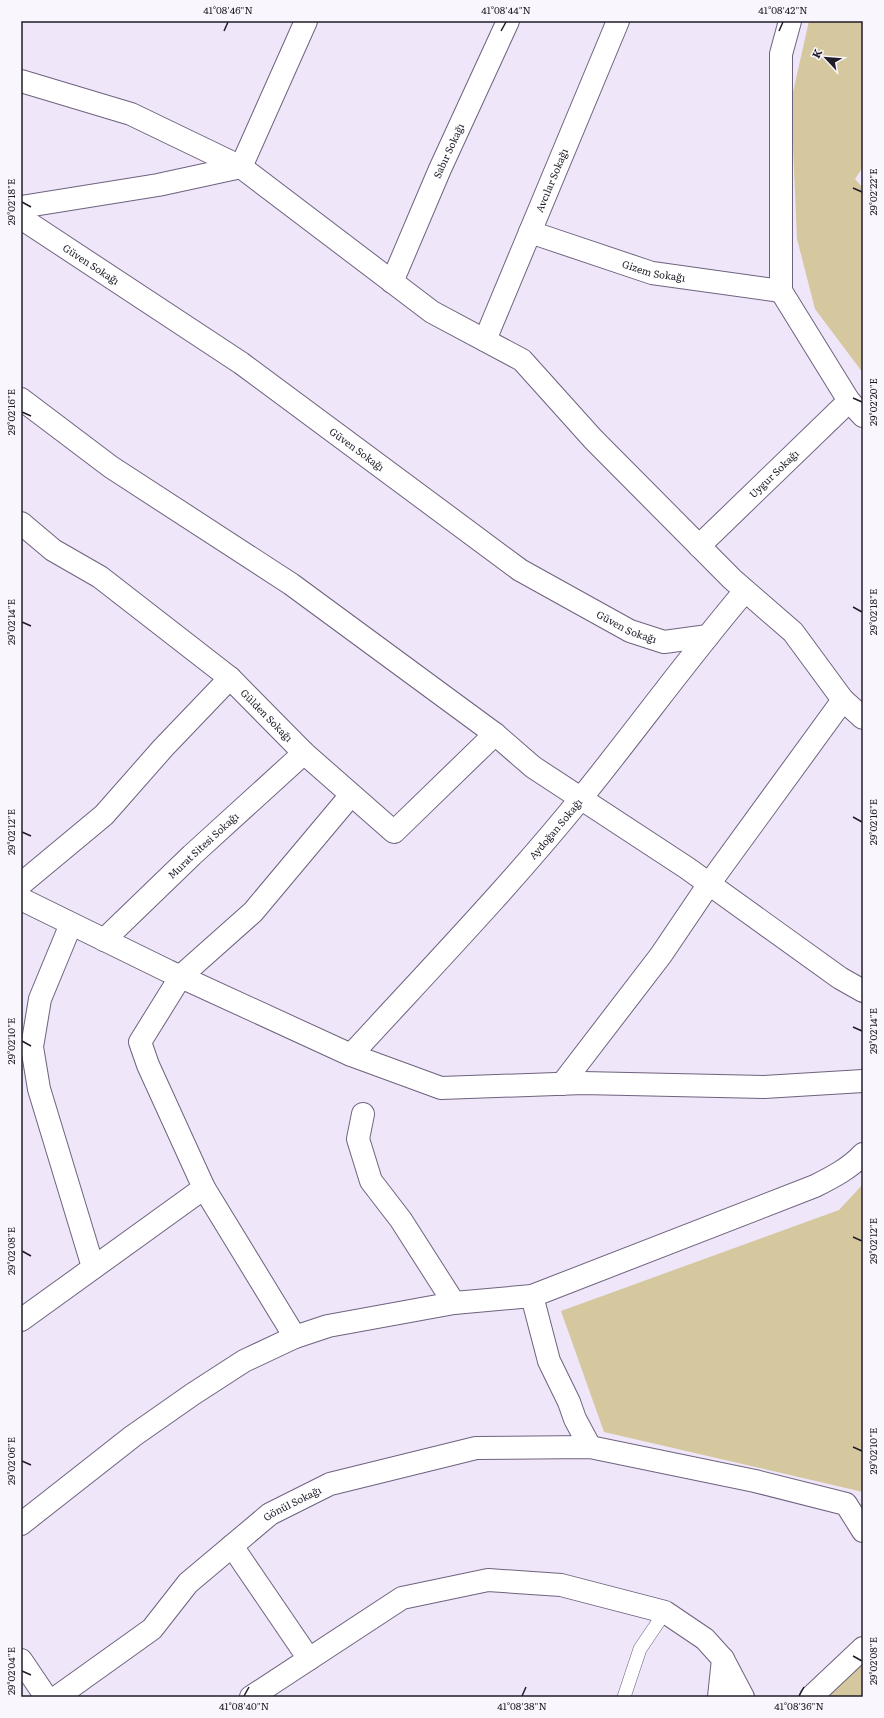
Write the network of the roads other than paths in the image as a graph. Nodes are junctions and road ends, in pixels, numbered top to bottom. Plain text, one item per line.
1 (306, 21) edge
2 (508, 21) edge
3 (618, 21) edge
4 (790, 21) edge
5 (21, 81) edge
6 (241, 167) junction
7 (21, 207) edge
8 (21, 218) edge
9 (530, 232) junction
10 (392, 282) junction
11 (781, 291) junction
12 (485, 340) junction
13 (21, 399) edge
14 (856, 408) edge
15 (21, 524) edge
16 (699, 546) junction
17 (745, 591) junction
18 (708, 636) junction
19 (230, 678) junction
20 (843, 700) junction
21 (863, 718) edge
22 (495, 734) junction
23 (304, 753) junction
24 (351, 795) junction
25 (581, 798) junction
26 (21, 884) edge
27 (709, 884) junction
28 (21, 899) edge
29 (72, 924) junction
30 (104, 940) junction
31 (181, 976) junction
32 (863, 991) edge
33 (351, 1055) junction
34 (863, 1082) edge
35 (562, 1084) junction
36 (363, 1114) dead end
37 (863, 1154) edge
38 (204, 1188) junction
39 (93, 1267) junction
40 (532, 1296) junction
41 (454, 1303) junction
42 (21, 1320) edge
43 (295, 1337) junction
44 (590, 1447) junction
45 (21, 1524) edge
46 (863, 1531) edge
47 (232, 1546) junction
48 (665, 1612) junction
49 (863, 1648) edge
50 (309, 1659) junction
51 (723, 1659) junction
52 (21, 1660) edge
53 (46, 1697) edge
54 (57, 1697) edge
55 (251, 1697) edge
56 (624, 1697) edge
57 (719, 1697) edge
58 (743, 1697) edge
59 (811, 1697) edge

1 - 6 street
2 - 10 street, Sabır Sokağı
3 - 9 street, Avcılar Sokağı
4 - 11 street
5 - 6 street
6 - 7 street
6 - 10 street
8 - 18 street, Güven Sokağı
9 - 11 street, Gizem Sokağı
9 - 12 street, Avcılar Sokağı
10 - 12 street
11 - 14 street
12 - 16 street
13 - 22 street
14 - 16 street, Uygur Sokağı
15 - 19 street, Gülden Sokağı
16 - 17 street
17 - 18 street, Aydoğan Sokağı
17 - 20 street
18 - 25 street, Aydoğan Sokağı
19 - 23 street, Gülden Sokağı
19 - 26 street
20 - 21 street
20 - 27 street
22 - 24 street, Gülden Sokağı
22 - 25 street
23 - 24 street, Gülden Sokağı
23 - 30 street, Murat Sitesi Sokağı
24 - 31 street
25 - 27 street
25 - 33 street, Aydoğan Sokağı
27 - 32 street
27 - 35 street
28 - 29 street
29 - 30 street
29 - 39 street
30 - 31 street
31 - 33 street
31 - 38 street
33 - 35 street
34 - 35 street
36 - 41 street
37 - 40 street
38 - 39 street
38 - 43 street
39 - 42 street
40 - 41 street
40 - 44 street
41 - 43 street
43 - 45 street
44 - 46 street, Gönül Sokağı
44 - 47 street, Gönül Sokağı
47 - 50 street
47 - 54 street, Gönül Sokağı
48 - 50 street
48 - 51 street
48 - 56 lane
49 - 59 street
50 - 55 street
51 - 57 street
51 - 58 street
52 - 53 street

